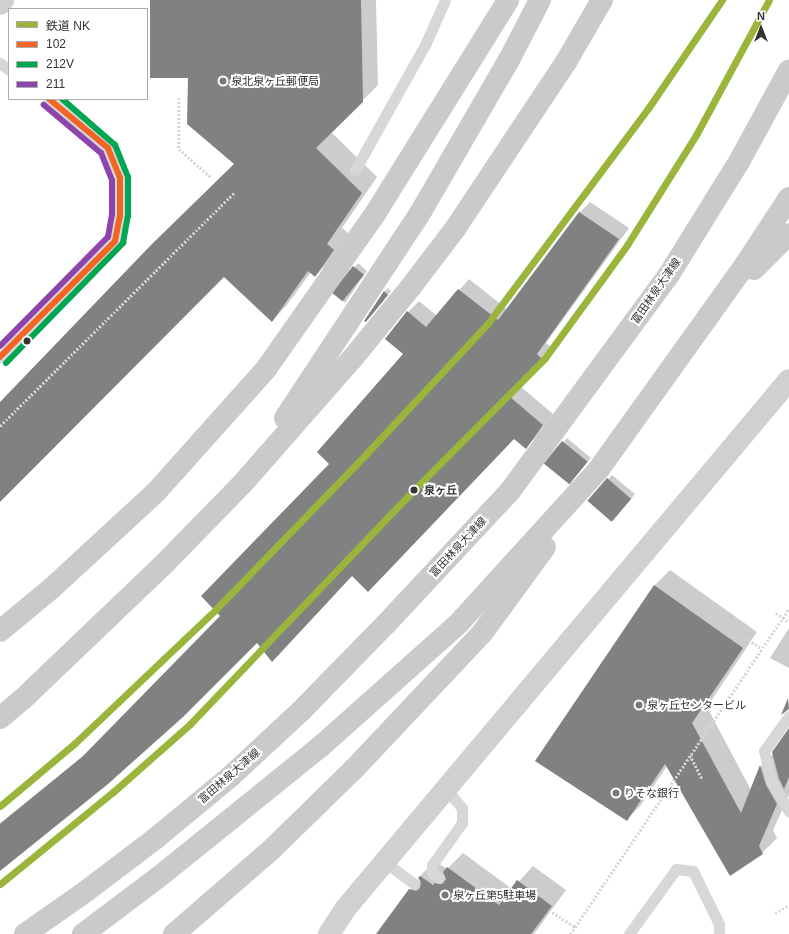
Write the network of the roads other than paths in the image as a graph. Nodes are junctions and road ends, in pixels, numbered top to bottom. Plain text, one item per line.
1 (4, 0) edge
2 (445, 0) edge
3 (508, 0) edge
4 (540, 0) edge
5 (602, 0) edge
6 (0, 4) edge
7 (0, 63) edge
8 (8, 69) edge
9 (789, 70) edge
10 (50, 100) edge
11 (355, 170) dead end
12 (789, 198) edge
13 (789, 234) edge
14 (693, 339) junction
15 (0, 357) edge
16 (789, 380) edge
17 (599, 469) junction
18 (243, 483) junction
19 (0, 631) edge
20 (789, 716) edge
21 (0, 718) edge
22 (446, 789) junction
23 (789, 812) edge
24 (385, 862) junction
25 (439, 878) dead end
26 (414, 884) dead end
27 (25, 934) edge
28 (82, 934) edge
29 (174, 934) edge
30 (329, 934) edge
31 (629, 934) edge
32 (719, 934) edge

1 - 6 street
2 - 11 lane
3 - 19 main road
4 - 18 main road
5 - 18 main road
7 - 8 lane
9 - 27 main road, 富田林泉大津線
10 - 15 lane
12 - 14 main road
13 - 14 main road
14 - 17 main road
16 - 22 street
17 - 28 main road
17 - 29 main road
18 - 21 main road
20 - 23 lane
22 - 24 street
22 - 25 lane
24 - 26 lane
24 - 30 street
31 - 32 lane

